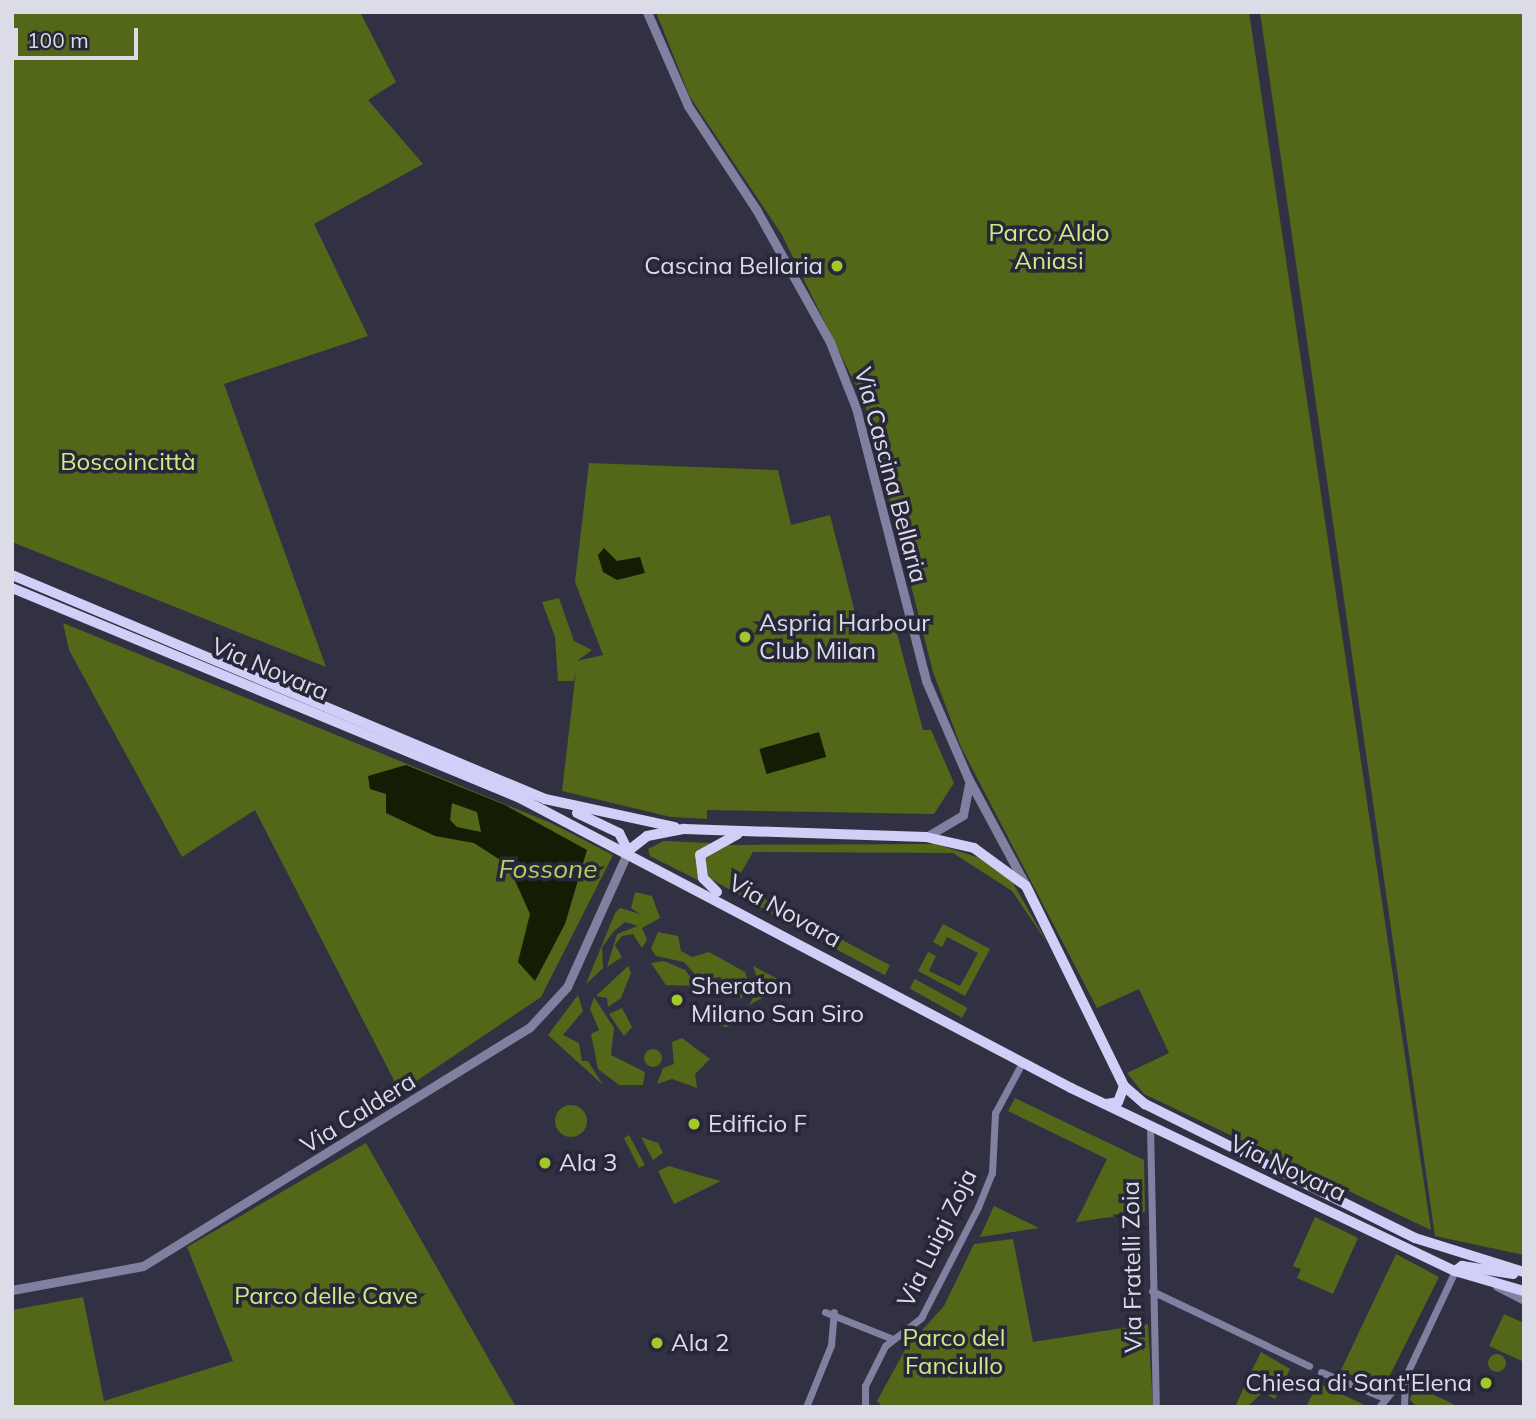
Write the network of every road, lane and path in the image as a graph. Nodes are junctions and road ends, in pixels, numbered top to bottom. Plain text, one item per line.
1 (647, 12) edge
2 (12, 575) edge
3 (12, 588) edge
4 (968, 778) junction
5 (545, 799) junction
6 (684, 829) junction
7 (747, 831) junction
8 (926, 837) junction
9 (628, 851) junction
10 (1026, 886) junction
11 (750, 915) junction
12 (1022, 1063) junction
13 (1124, 1086) junction
14 (1106, 1104) junction
15 (1150, 1126) junction
16 (1444, 1249) junction
17 (1455, 1271) junction
18 (1524, 1274) edge
19 (1497, 1286) junction
20 (12, 1290) edge
21 (1152, 1291) junction
22 (1524, 1291) edge
23 (1524, 1300) edge
24 (825, 1312) dead end
25 (834, 1312) junction
26 (893, 1339) junction
27 (1309, 1366) dead end
28 (1321, 1373) dead end
29 (1407, 1373) junction
30 (1385, 1395) junction
31 (1404, 1405) edge
32 (806, 1407) edge
33 (865, 1407) edge
34 (1156, 1407) edge
35 (1379, 1407) edge

1 - 4 street, Via Cascina Bellaria
2 - 5 main road, Via Novara
3 - 9 main road, Via Novara
4 - 8 street
4 - 10 street, Via Cascina Bellaria
5 - 6 main road, Via Novara
5 - 9 main road
6 - 7 main road, Via Cascina Bellaria
6 - 9 main road
7 - 8 main road, Via Cascina Bellaria
7 - 11 main road
8 - 10 main road, Via Cascina Bellaria
9 - 11 main road, Via Novara
9 - 20 street, Via Caldera
10 - 13 main road, Via Cascina Bellaria
11 - 12 main road, Via Novara
12 - 14 main road, Via Novara
12 - 26 street, Via Luigi Zoja
13 - 14 main road
13 - 16 main road, Via Novara
14 - 15 main road, Via Novara
15 - 17 main road, Via Novara
15 - 21 street, Via Fratelli Zoia
16 - 17 main road
16 - 18 main road, Via Novara
17 - 18 main road
17 - 19 main road, Via Novara
17 - 29 street
19 - 22 main road
19 - 23 street, Via Novara
21 - 27 street
21 - 34 street, Via Fratelli Zoia
24 - 25 street, Via Luigi Zoja
25 - 26 street, Via Luigi Zoja
25 - 32 street
26 - 33 street, Via Luigi Zoja
28 - 30 street
29 - 30 street
29 - 31 street
30 - 31 street
30 - 35 street

